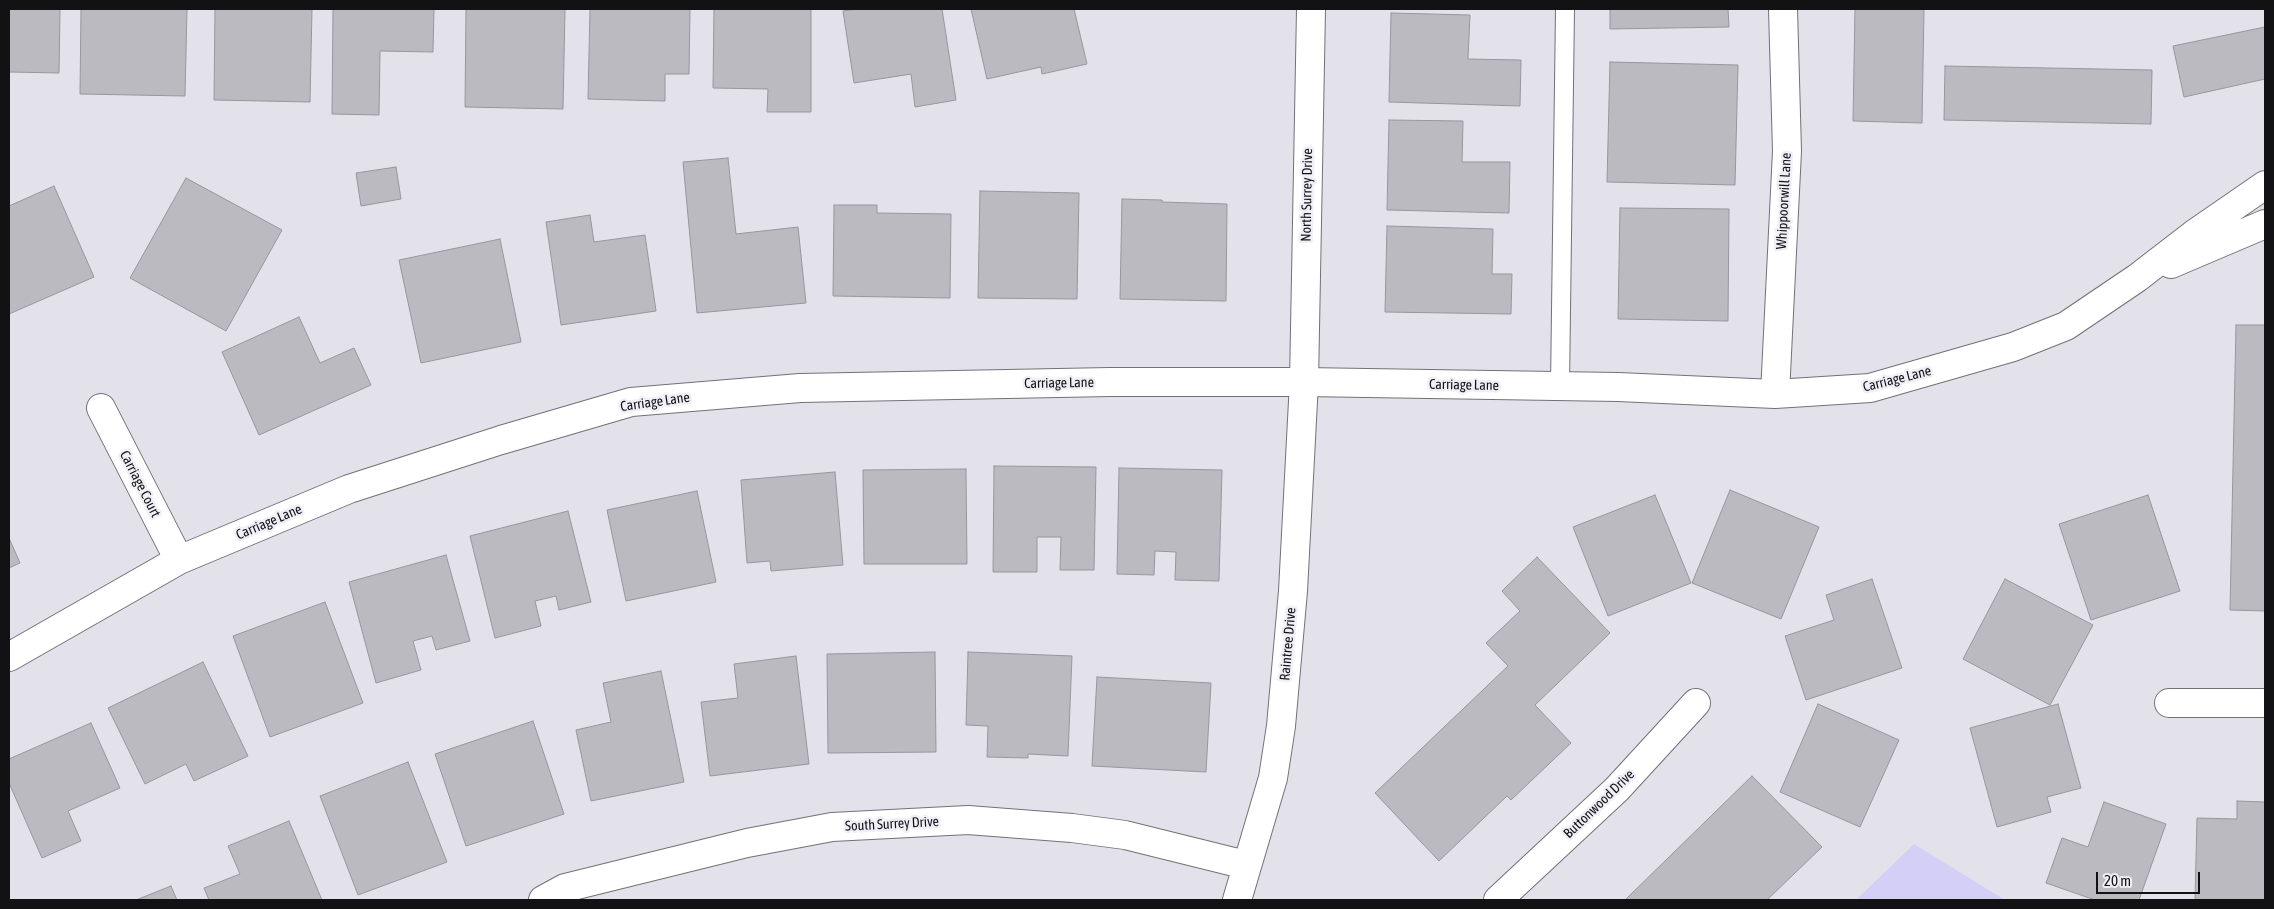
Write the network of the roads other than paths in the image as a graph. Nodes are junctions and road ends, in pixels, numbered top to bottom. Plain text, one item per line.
1 (1311, 9) edge
2 (1565, 9) edge
3 (1783, 9) edge
4 (2265, 185) edge
5 (2265, 224) edge
6 (2137, 278) junction
7 (1304, 382) junction
8 (1560, 386) junction
9 (1775, 394) junction
10 (100, 408) dead end
11 (179, 560) junction
12 (9, 657) edge
13 (1696, 703) dead end
14 (2169, 703) dead end
15 (2265, 703) edge
16 (1246, 865) junction
17 (543, 900) edge
18 (1237, 900) edge
19 (1498, 900) edge

1 - 7 street, North Surrey Drive
2 - 8 lane
3 - 9 street, Whippoorwill Lane
4 - 6 street, Carriage Lane
5 - 6 street, Carriage Lane
6 - 9 street, Carriage Lane
7 - 8 street, Carriage Lane
7 - 11 street, Carriage Lane
7 - 16 street, Raintree Drive
8 - 9 street, Carriage Lane
10 - 11 street, Carriage Court
11 - 12 street, Carriage Lane
13 - 19 street, Buttonwood Drive
14 - 15 street
16 - 17 street, South Surrey Drive
16 - 18 street, Raintree Drive

